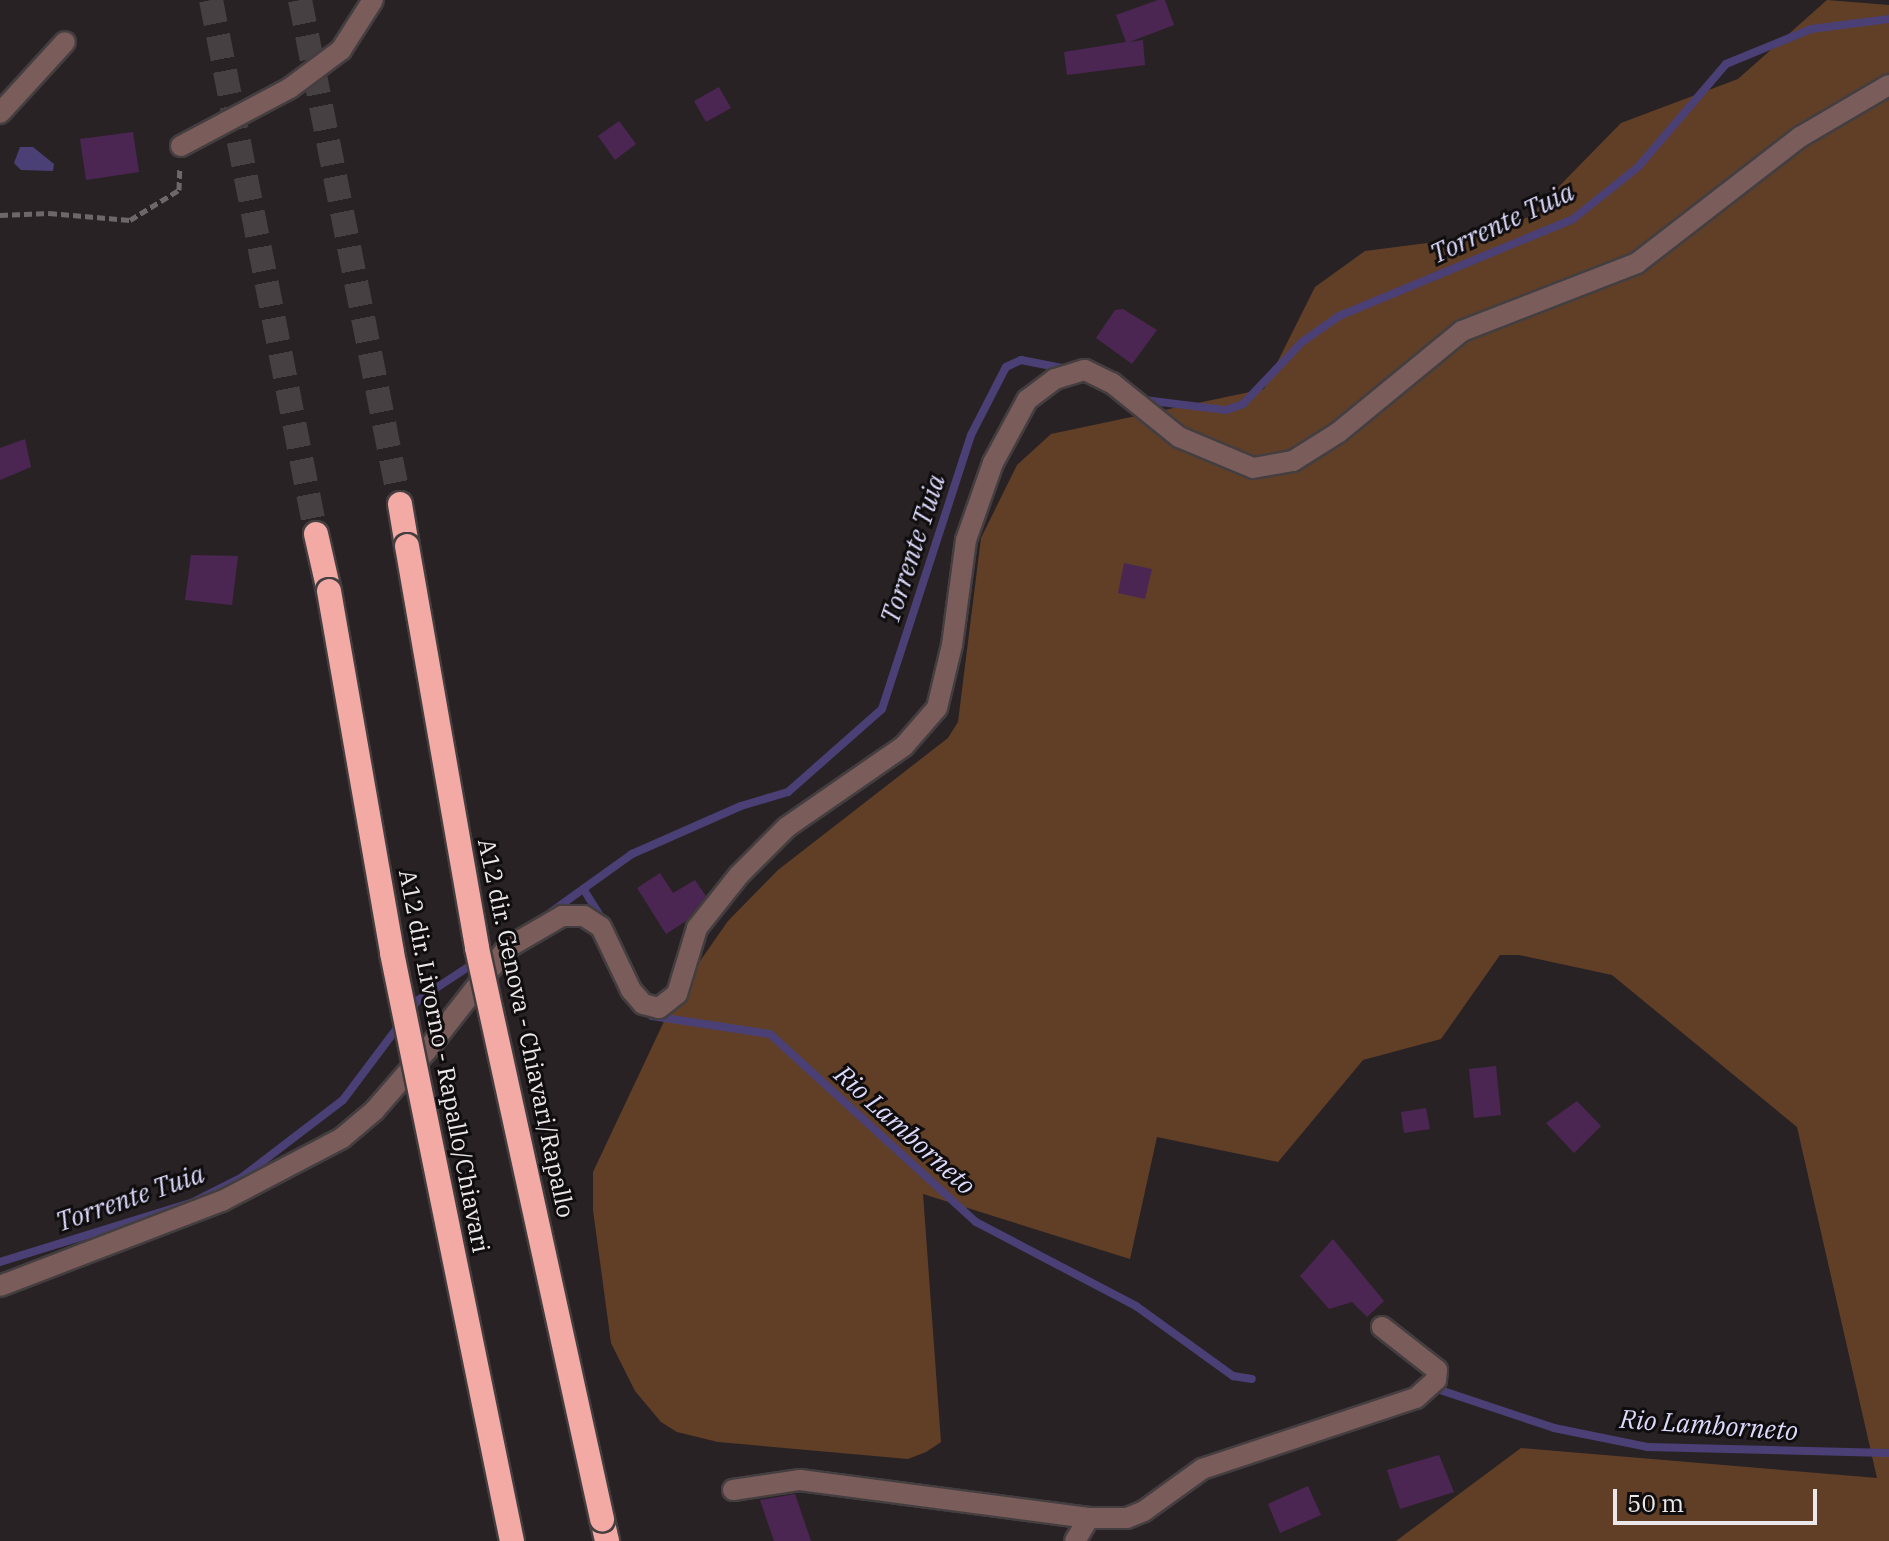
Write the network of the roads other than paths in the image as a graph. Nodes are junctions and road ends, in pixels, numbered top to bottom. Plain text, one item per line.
1 (373, 0) edge
2 (65, 42) dead end
3 (1889, 85) edge
4 (0, 113) edge
5 (181, 146) road end
6 (400, 504) tunnel mouth
7 (316, 534) tunnel mouth
8 (0, 1286) edge
9 (1382, 1327) dead end
10 (733, 1490) dead end
11 (1089, 1518) junction
12 (604, 1530) edge
13 (512, 1541) edge
14 (1075, 1541) edge

1 - 5 street
2 - 4 street
3 - 8 street
6 - 12 highway, A12 dir. Genova - Chiavari/Rapallo, bridge
7 - 13 highway, A12 dir. Livorno - Rapallo/Chiavari, bridge
9 - 11 street
10 - 11 street
11 - 14 street

